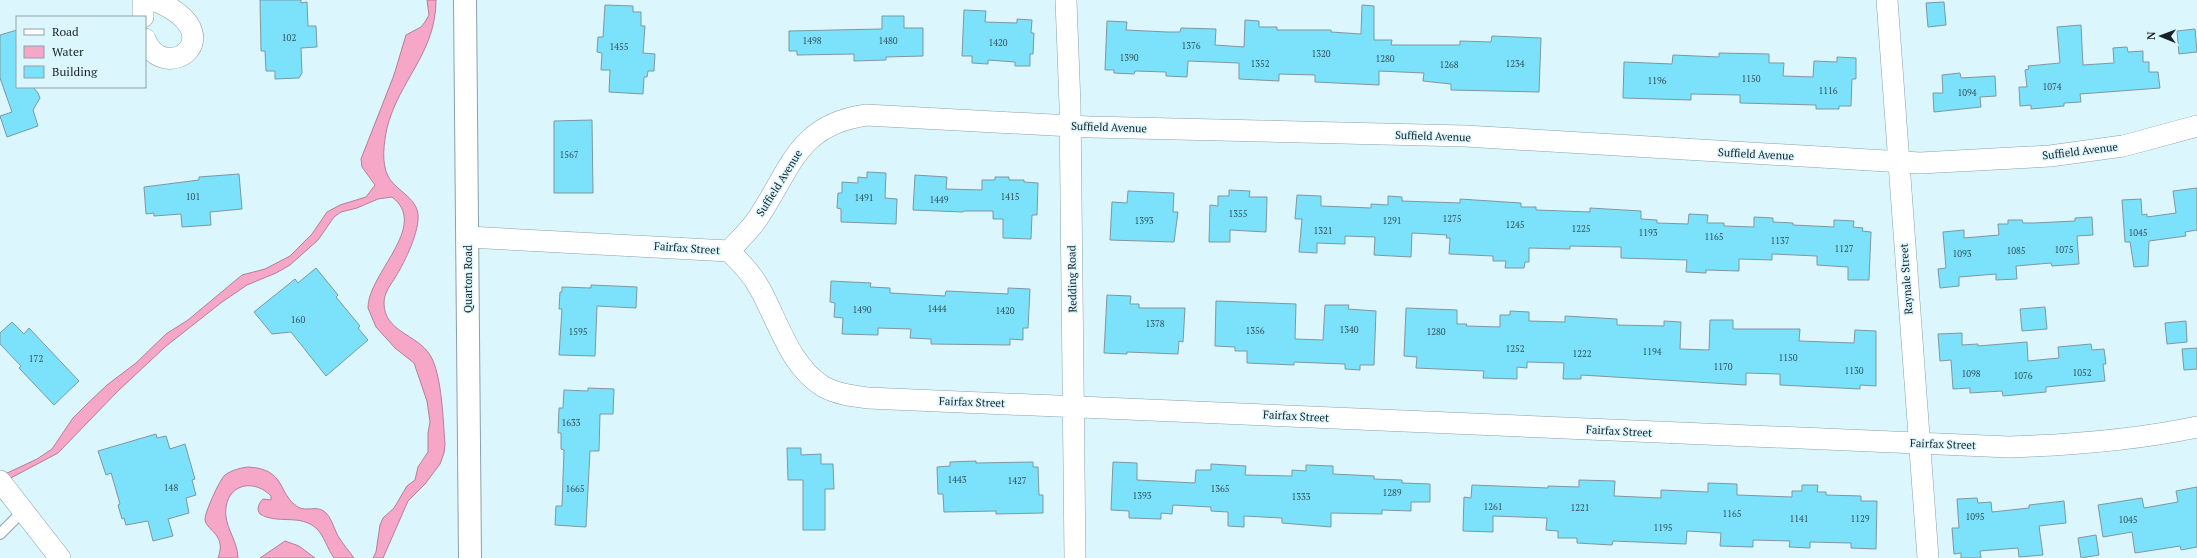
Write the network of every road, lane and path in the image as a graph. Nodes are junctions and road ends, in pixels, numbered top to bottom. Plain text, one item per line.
1 (144, 0) edge
2 (154, 0) edge
3 (465, 0) edge
4 (1066, 0) edge
5 (1886, 0) edge
6 (143, 16) edge
7 (146, 41) edge
8 (1070, 126) junction
9 (2197, 126) edge
10 (1898, 163) junction
11 (468, 237) junction
12 (729, 251) junction
13 (1073, 407) junction
14 (2197, 427) edge
15 (1919, 444) junction
16 (2, 484) edge
17 (23, 511) junction
18 (0, 534) edge
19 (60, 558) edge
20 (470, 558) edge
21 (1074, 558) edge
22 (1928, 558) edge

1 - 6 street
2 - 7 street
3 - 11 street, Quarton Road
4 - 8 street, Redding Road
5 - 10 street, Raynale Street
8 - 10 street, Suffield Avenue
8 - 12 street, Suffield Avenue
8 - 13 street, Redding Road
9 - 10 street, Suffield Avenue
10 - 15 street, Raynale Street
11 - 12 street, Fairfax Street
11 - 20 street, Quarton Road
12 - 13 street, Fairfax Street
13 - 15 street, Fairfax Street
13 - 21 street, Redding Road
14 - 15 street, Fairfax Street
15 - 22 street, Raynale Street
16 - 17 street
17 - 18 lane
17 - 19 street

